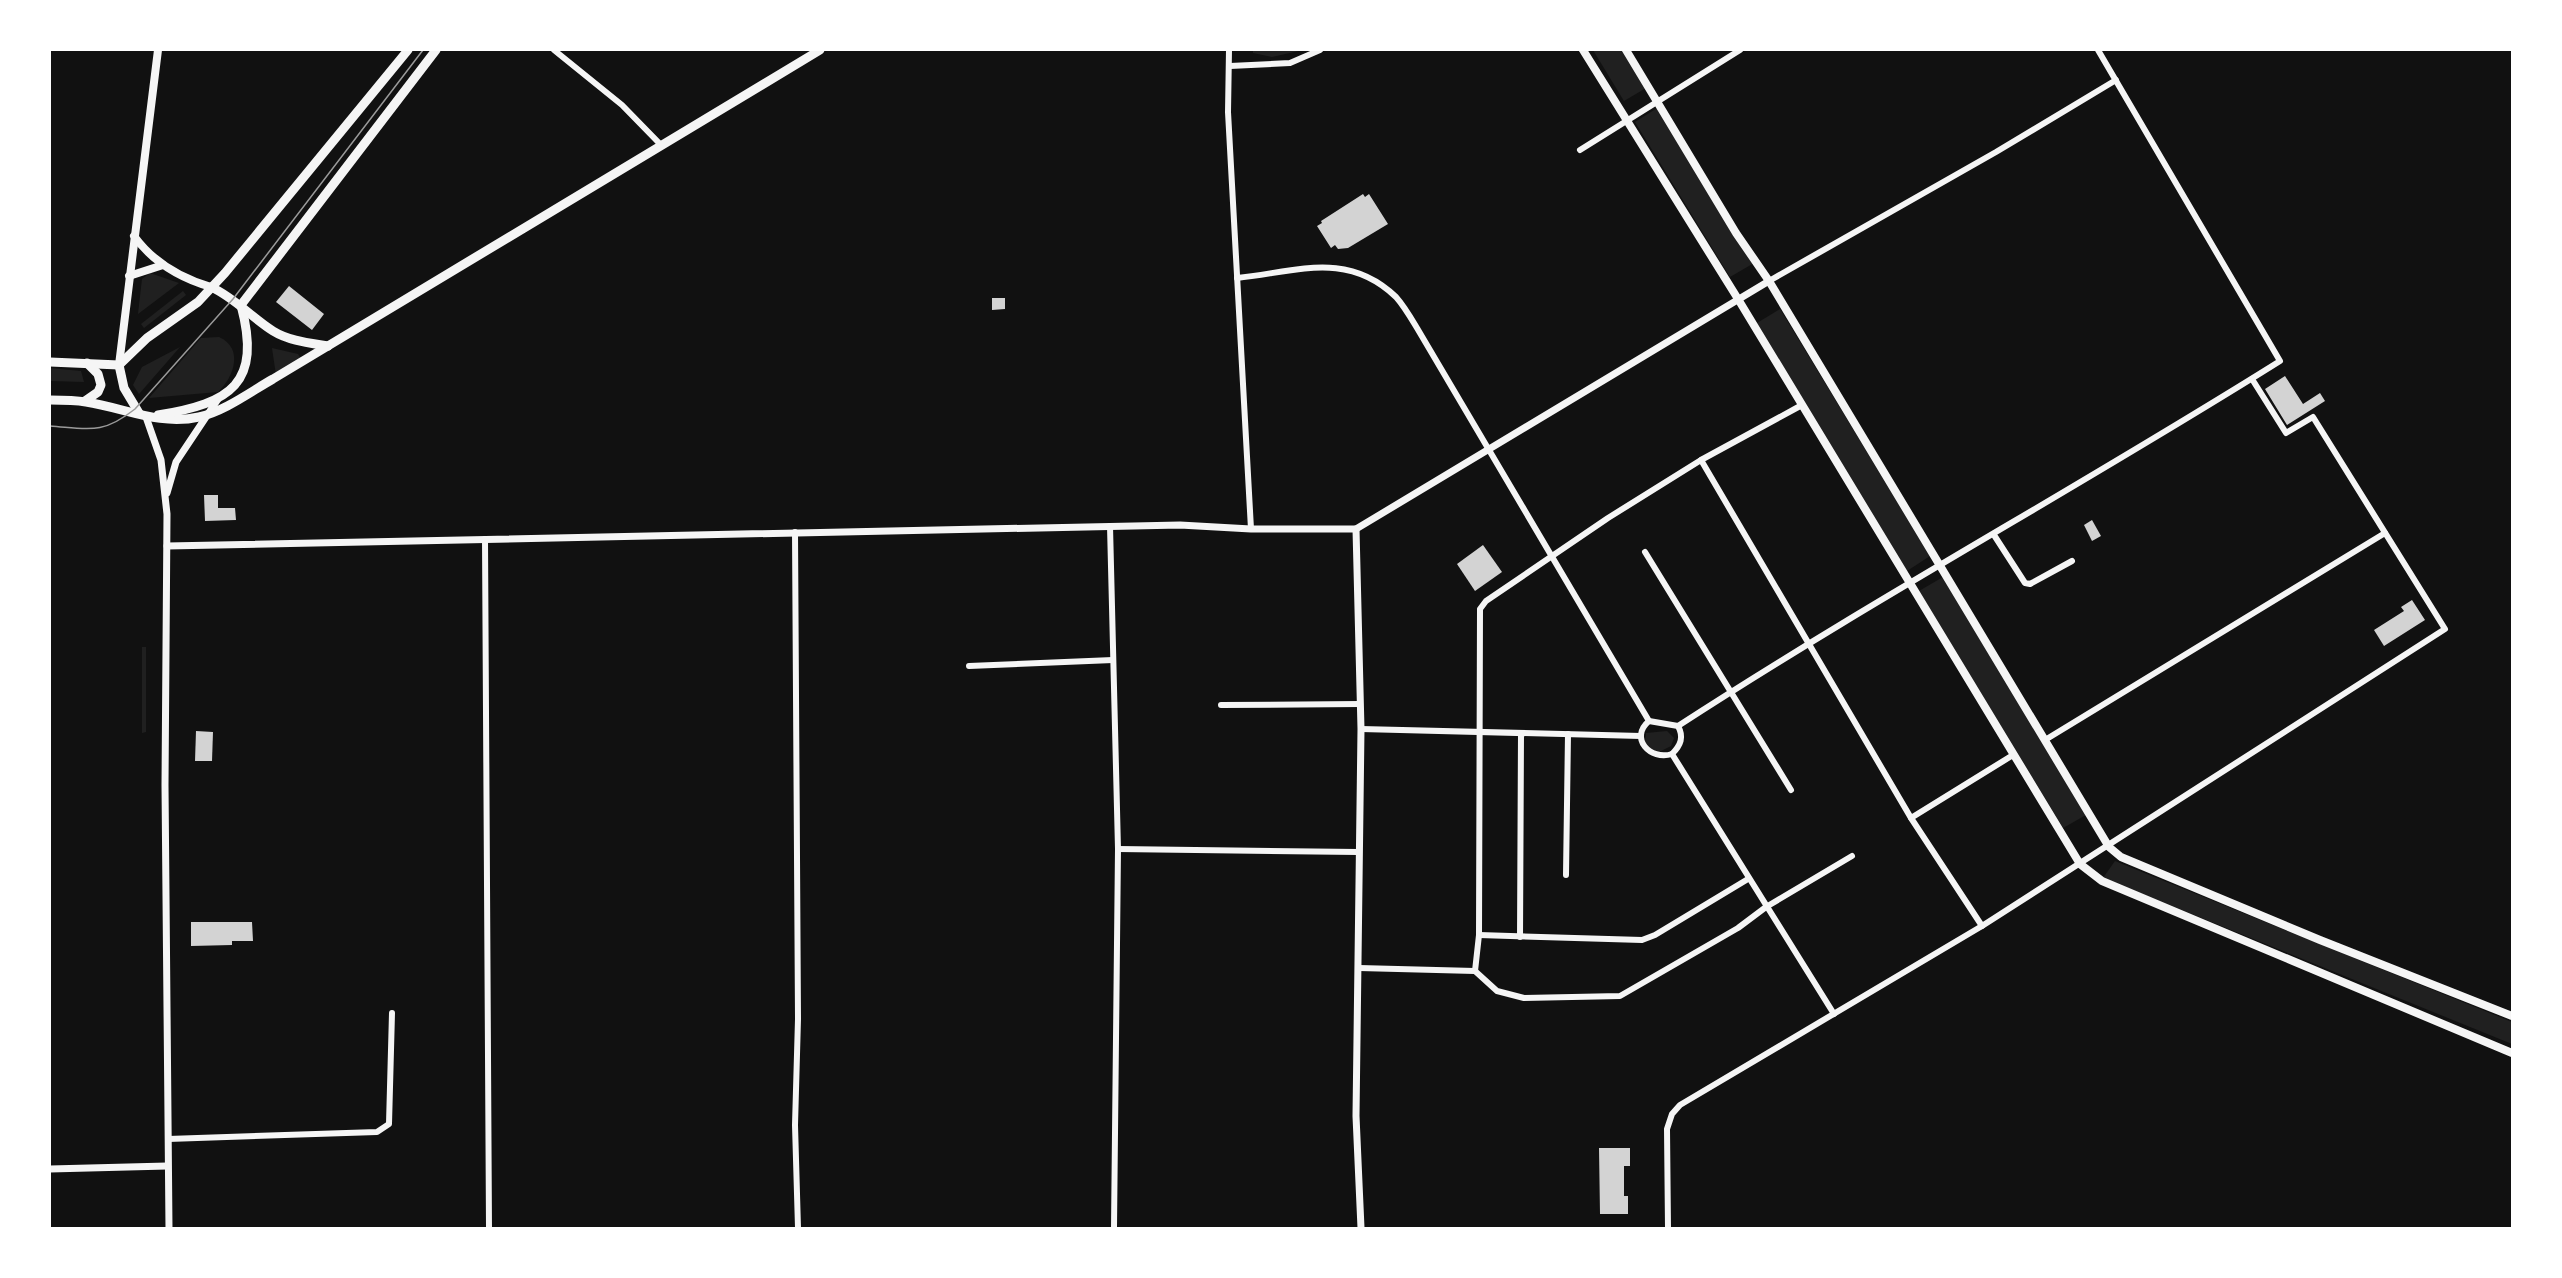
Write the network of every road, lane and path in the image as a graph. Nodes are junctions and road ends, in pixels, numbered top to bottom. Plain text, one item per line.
1 (158, 50) edge
2 (408, 50) edge
3 (436, 50) edge
4 (554, 50) edge
5 (820, 50) edge
6 (1228, 50) edge
7 (1320, 50) edge
8 (1583, 50) edge
9 (1626, 50) edge
10 (1740, 50) edge
11 (2098, 50) edge
12 (1230, 66) junction
13 (2116, 80) junction
14 (1657, 101) junction
15 (1627, 121) junction
16 (661, 145) junction
17 (1580, 150) dead end
18 (134, 236) junction
19 (163, 265) junction
20 (129, 276) junction
21 (1237, 278) junction
22 (1769, 281) junction
23 (212, 287) junction
24 (1738, 299) junction
25 (241, 305) junction
26 (328, 346) junction
27 (50, 362) edge
28 (87, 363) junction
29 (119, 365) junction
30 (2252, 379) junction
31 (50, 399) edge
32 (218, 399) junction
33 (85, 401) junction
34 (1802, 405) junction
35 (207, 413) junction
36 (143, 415) junction
37 (1489, 451) junction
38 (1701, 460) junction
39 (166, 496) junction
40 (1110, 526) junction
41 (1251, 530) junction
42 (1356, 530) junction
43 (795, 532) junction
44 (2385, 533) junction
45 (1994, 535) junction
46 (485, 539) junction
47 (167, 546) junction
48 (1645, 552) dead end
49 (1553, 557) junction
50 (2072, 561) dead end
51 (1940, 565) junction
52 (1910, 584) junction
53 (1809, 642) junction
54 (1113, 660) junction
55 (969, 666) dead end
56 (1730, 692) junction
57 (1360, 704) junction
58 (1221, 705) dead end
59 (1649, 721) junction
60 (1678, 726) junction
61 (1361, 729) junction
62 (1479, 732) junction
63 (1521, 734) junction
64 (1568, 734) junction
65 (1641, 736) junction
66 (2045, 740) junction
67 (1672, 754) junction
68 (2013, 755) junction
69 (1791, 790) dead end
70 (1911, 818) junction
71 (2109, 847) junction
72 (1118, 849) junction
73 (1358, 852) junction
74 (1852, 856) dead end
75 (2080, 864) junction
76 (1566, 875) dead end
77 (1748, 879) junction
78 (1766, 907) junction
79 (1982, 926) junction
80 (1479, 935) junction
81 (1520, 937) junction
82 (1359, 968) junction
83 (1475, 971) junction
84 (392, 1012) dead end
85 (1834, 1014) junction
86 (2512, 1016) edge
87 (2512, 1053) edge
88 (168, 1139) junction
89 (167, 1167) junction
90 (50, 1169) edge
91 (169, 1228) edge
92 (489, 1228) edge
93 (798, 1228) edge
94 (1114, 1228) edge
95 (1361, 1228) edge
96 (1668, 1228) edge

1 - 18 main road
2 - 23 main road
3 - 25 main road
4 - 16 street
5 - 16 main road
6 - 12 street
7 - 12 street
8 - 15 main road
9 - 14 main road
10 - 14 street
11 - 13 street
12 - 21 street
13 - 22 street
13 - 30 street
14 - 15 street
14 - 22 main road
15 - 17 street
15 - 24 main road
16 - 26 main road
18 - 19 main road
18 - 20 main road
19 - 20 main road
19 - 23 main road
20 - 29 main road
21 - 37 street
21 - 41 street
22 - 24 street
22 - 51 main road
23 - 25 main road
23 - 29 main road
24 - 34 main road
24 - 37 street
25 - 26 main road
25 - 32 main road
26 - 35 main road
27 - 28 main road
28 - 29 main road
28 - 33 main road
29 - 36 main road
30 - 44 street
30 - 45 street
31 - 33 main road
32 - 35 street
32 - 36 main road
33 - 36 main road
34 - 38 street
34 - 52 main road
35 - 36 main road
35 - 39 street
36 - 39 street
37 - 42 street
37 - 49 street
38 - 49 street
38 - 53 street
39 - 47 street
40 - 41 street
40 - 43 street
40 - 54 street
41 - 42 street
42 - 57 street
43 - 46 street
43 - 93 street
44 - 66 street
44 - 71 street
45 - 50 street
45 - 51 street
46 - 47 street
46 - 92 street
47 - 88 street
48 - 56 street
49 - 59 street
49 - 62 street
51 - 52 street
51 - 66 main road
52 - 53 street
52 - 68 main road
53 - 56 street
53 - 70 street
54 - 55 street
54 - 72 street
56 - 60 street
56 - 69 street
57 - 58 street
57 - 61 street
59 - 60 street
59 - 65 street
60 - 67 street
61 - 62 street
61 - 73 street
62 - 63 street
62 - 80 street
63 - 64 street
63 - 81 street
64 - 65 street
64 - 76 street
65 - 67 street
66 - 71 main road
67 - 77 street
68 - 70 street
68 - 75 main road
70 - 79 street
71 - 75 street
71 - 86 main road
72 - 73 street
72 - 94 street
73 - 82 street
74 - 78 street
75 - 79 street
75 - 87 main road
77 - 78 street
77 - 81 street
78 - 83 street
78 - 85 street
79 - 85 street
80 - 81 street
80 - 83 street
82 - 83 street
82 - 95 street
84 - 88 street
85 - 96 street
88 - 89 street
89 - 90 street
89 - 91 street

